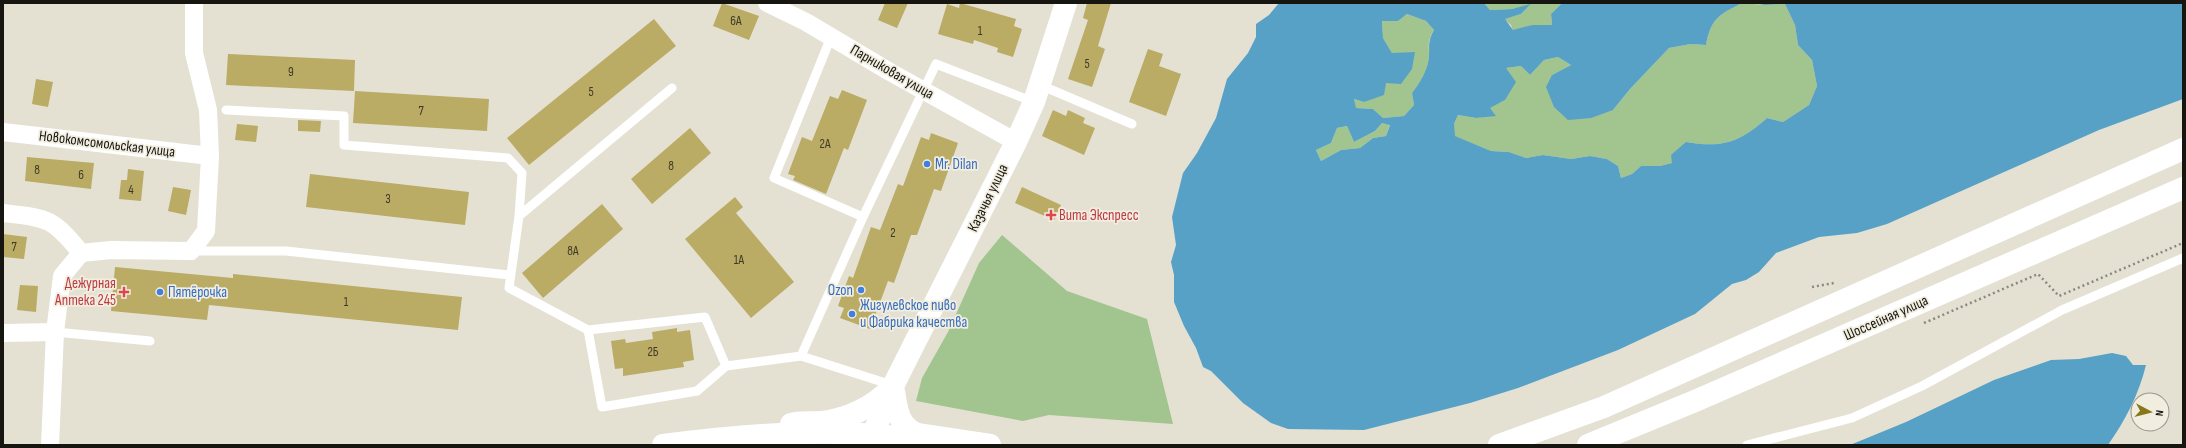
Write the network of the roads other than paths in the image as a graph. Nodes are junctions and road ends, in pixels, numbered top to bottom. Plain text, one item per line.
1 (194, 3) edge
2 (767, 3) edge
3 (1066, 3) edge
4 (831, 37) junction
5 (672, 88) dead end
6 (924, 90) junction
7 (1037, 93) junction
8 (226, 110) dead end
9 (1132, 124) dead end
10 (3, 132) edge
11 (1016, 142) junction
12 (2183, 150) edge
13 (210, 156) junction
14 (2183, 188) edge
15 (3, 213) edge
16 (519, 216) junction
17 (863, 217) junction
18 (191, 251) junction
19 (81, 253) junction
20 (2183, 258) edge
21 (510, 275) junction
22 (588, 330) junction
23 (55, 332) junction
24 (3, 333) edge
25 (150, 342) dead end
26 (801, 356) junction
27 (726, 366) junction
28 (893, 386) junction
29 (757, 434) junction
30 (872, 440) edge
31 (695, 441) junction
32 (50, 445) edge
33 (663, 445) edge
34 (728, 445) edge
35 (974, 445) edge
36 (990, 445) edge
37 (1499, 445) edge
38 (1588, 445) edge
39 (1747, 445) edge

1 - 13 street
2 - 4 street, Парниковая улица
3 - 7 main road, Казачья улица
4 - 6 street, Парниковая улица
4 - 17 lane
5 - 16 lane
6 - 7 lane
6 - 11 street, Парниковая улица
6 - 17 lane
7 - 9 lane
7 - 11 main road, Казачья улица
8 - 16 lane
10 - 13 street, Новокомсомольская улица
11 - 28 main road, Казачья улица
12 - 37 main road
13 - 18 street
14 - 38 main road, Шоссейная улица
15 - 19 street
16 - 21 lane
17 - 26 lane
18 - 19 street
18 - 21 lane
19 - 23 street
20 - 39 lane
21 - 22 lane
22 - 27 lane
22 - 27 lane
23 - 24 street
23 - 25 lane
23 - 32 street
26 - 27 lane
26 - 28 lane
28 - 29 main road, Казачья улица
28 - 30 main road, Казачья улица
28 - 36 main road
29 - 30 main road
29 - 31 main road
30 - 35 main road
31 - 33 main road
31 - 34 main road

